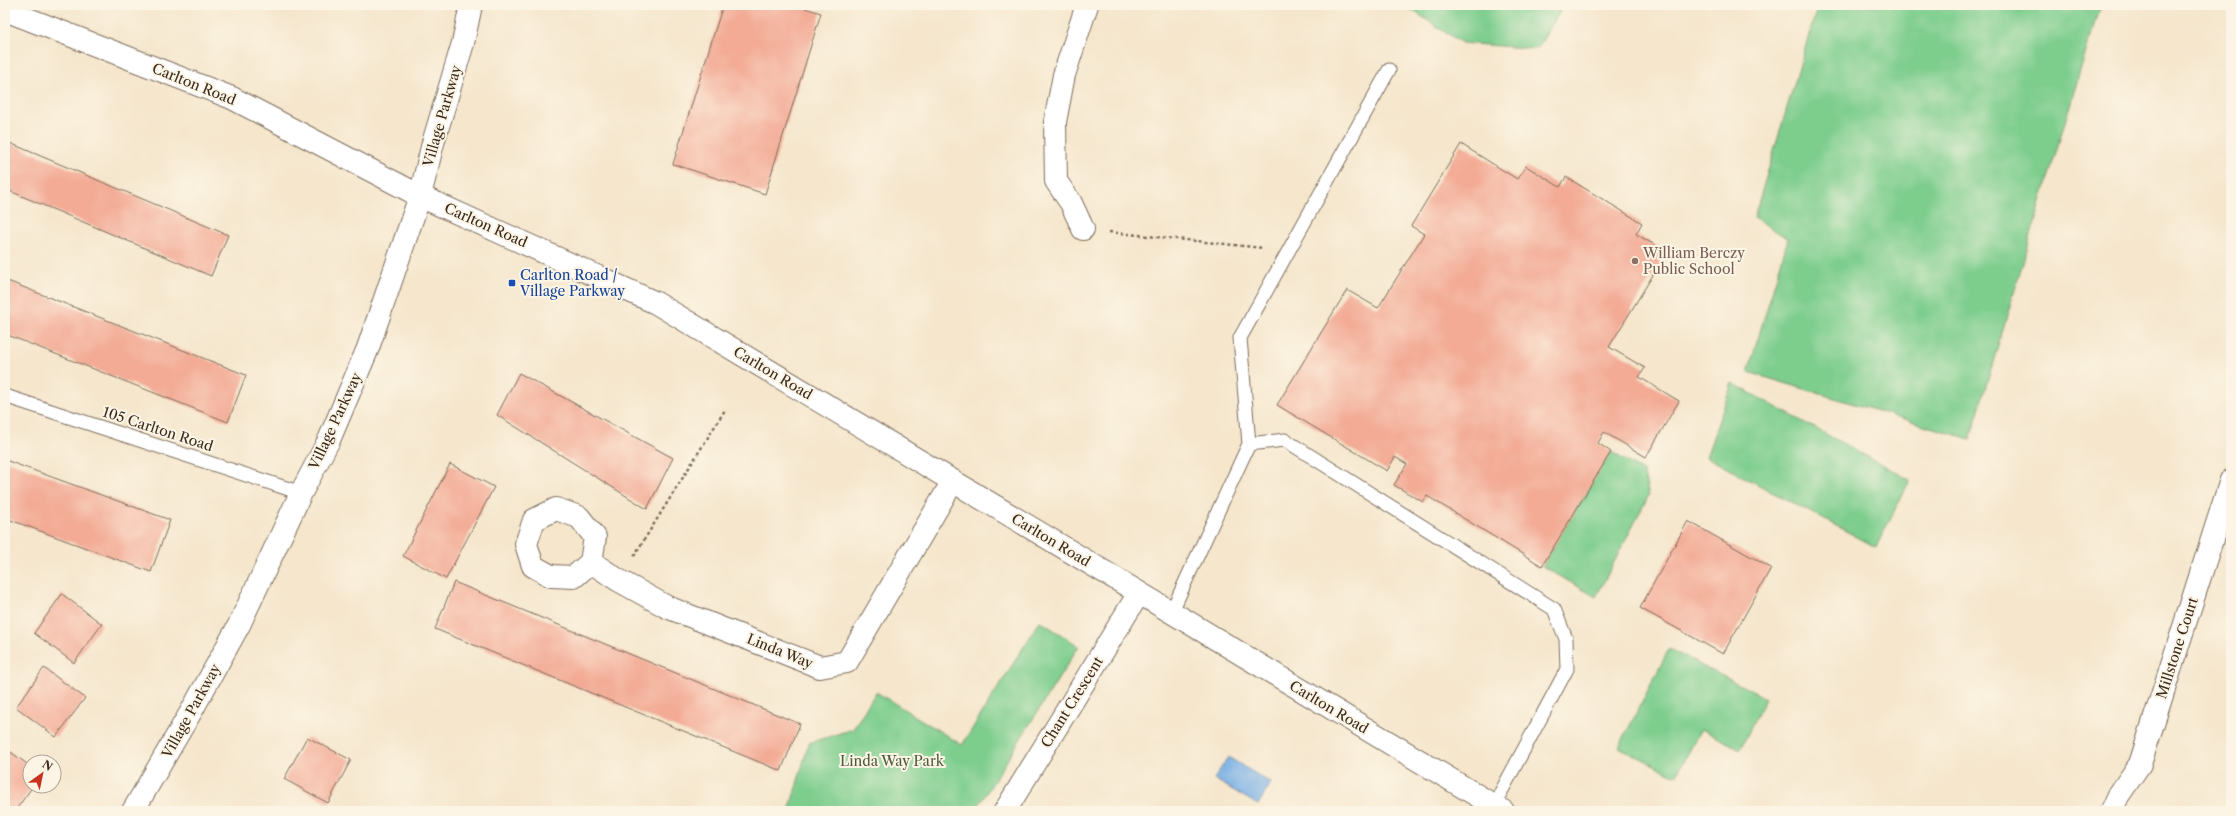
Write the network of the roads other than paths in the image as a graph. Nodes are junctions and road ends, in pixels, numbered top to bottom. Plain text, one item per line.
1 (470, 5) edge
2 (1087, 5) edge
3 (5, 10) edge
4 (1389, 70) dead end
5 (420, 196) junction
6 (1083, 229) road end
7 (5, 396) edge
8 (1249, 444) junction
9 (2231, 480) edge
10 (953, 481) junction
11 (301, 493) junction
12 (591, 562) dead end
13 (1139, 593) junction
14 (1171, 613) junction
15 (1499, 808) edge
16 (133, 811) edge
17 (1005, 811) edge
18 (2111, 811) edge

1 - 5 main road, Village Parkway
2 - 6 main road
3 - 5 main road, Carlton Road
4 - 8 lane
5 - 10 main road, Carlton Road
5 - 11 main road, Village Parkway
7 - 11 lane, 105 Carlton Road
8 - 14 lane
8 - 15 lane
9 - 18 main road, Millstone Court
10 - 12 main road, Linda Way
10 - 13 main road, Carlton Road
11 - 16 main road, Village Parkway
13 - 14 main road, Carlton Road
13 - 17 main road, Chant Crescent
14 - 15 main road, Carlton Road

